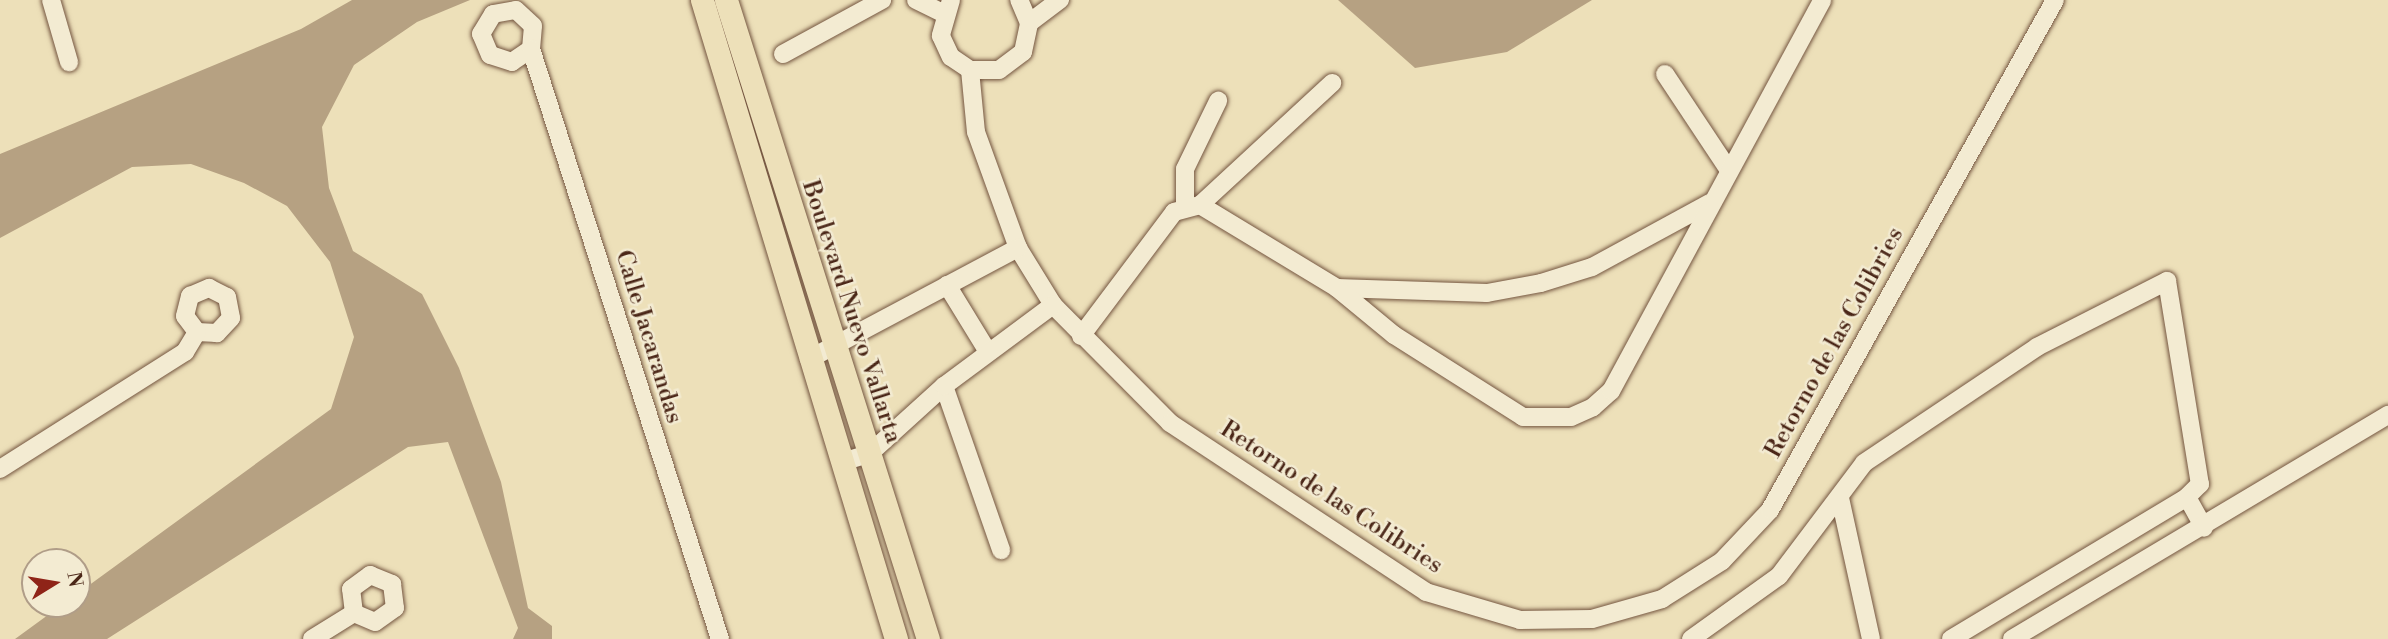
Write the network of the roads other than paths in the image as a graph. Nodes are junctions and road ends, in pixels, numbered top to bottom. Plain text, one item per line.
1 (51, 0) edge
2 (702, 0) edge
3 (726, 0) edge
4 (882, 0) edge
5 (916, 0) edge
6 (1019, 0) edge
7 (1060, 0) edge
8 (1822, 0) edge
9 (2055, 0) edge
10 (947, 6) edge
11 (1029, 23) junction
12 (531, 50) dead end
13 (783, 54) dead end
14 (69, 62) dead end
15 (970, 70) junction
16 (1665, 75) dead end
17 (1332, 83) dead end
18 (1218, 101) dead end
19 (1728, 169) junction
20 (1710, 203) junction
21 (1192, 205) junction
22 (1018, 248) junction
23 (947, 285) junction
24 (1337, 288) junction
25 (1054, 305) junction
26 (197, 332) dead end
27 (1081, 336) junction
28 (834, 350) junction
29 (988, 352) junction
30 (809, 359) junction
31 (944, 386) junction
32 (2388, 415) edge
33 (869, 453) junction
34 (842, 462) junction
35 (0, 469) edge
36 (2187, 497) junction
37 (1840, 498) junction
38 (2204, 528) junction
39 (1001, 550) dead end
40 (354, 613) dead end
41 (312, 639) edge
42 (720, 639) edge
43 (896, 639) edge
44 (928, 639) edge
45 (1690, 639) edge
46 (1871, 639) edge
47 (1951, 639) edge
48 (2012, 639) edge

1 - 14 street
2 - 30 main road, Boulevard Nuevo Vallarta
3 - 28 main road, Boulevard Nuevo Vallarta
4 - 13 street
5 - 10 street
6 - 11 street
7 - 11 street
8 - 19 street
9 - 27 street, Retorno de las Colibries
10 - 15 street
11 - 15 street
12 - 42 street, Calle Jacarandas
15 - 22 street, Retorno de las Colibries
16 - 19 street
17 - 21 street
18 - 21 street
19 - 20 street
20 - 24 street
20 - 24 street
21 - 24 street
21 - 27 street
22 - 23 street
22 - 25 street, Retorno de las Colibries
23 - 28 street
23 - 29 street
25 - 27 street, Retorno de las Colibries
25 - 29 street
26 - 35 street
28 - 30 street
28 - 33 main road, Boulevard Nuevo Vallarta
29 - 31 street
30 - 34 main road, Boulevard Nuevo Vallarta
31 - 33 street
31 - 39 street
32 - 38 street
33 - 34 street
33 - 44 main road, Boulevard Nuevo Vallarta
34 - 43 main road, Boulevard Nuevo Vallarta
36 - 37 street
36 - 38 street
36 - 47 street
37 - 45 street
37 - 46 street
38 - 48 street
40 - 41 street

